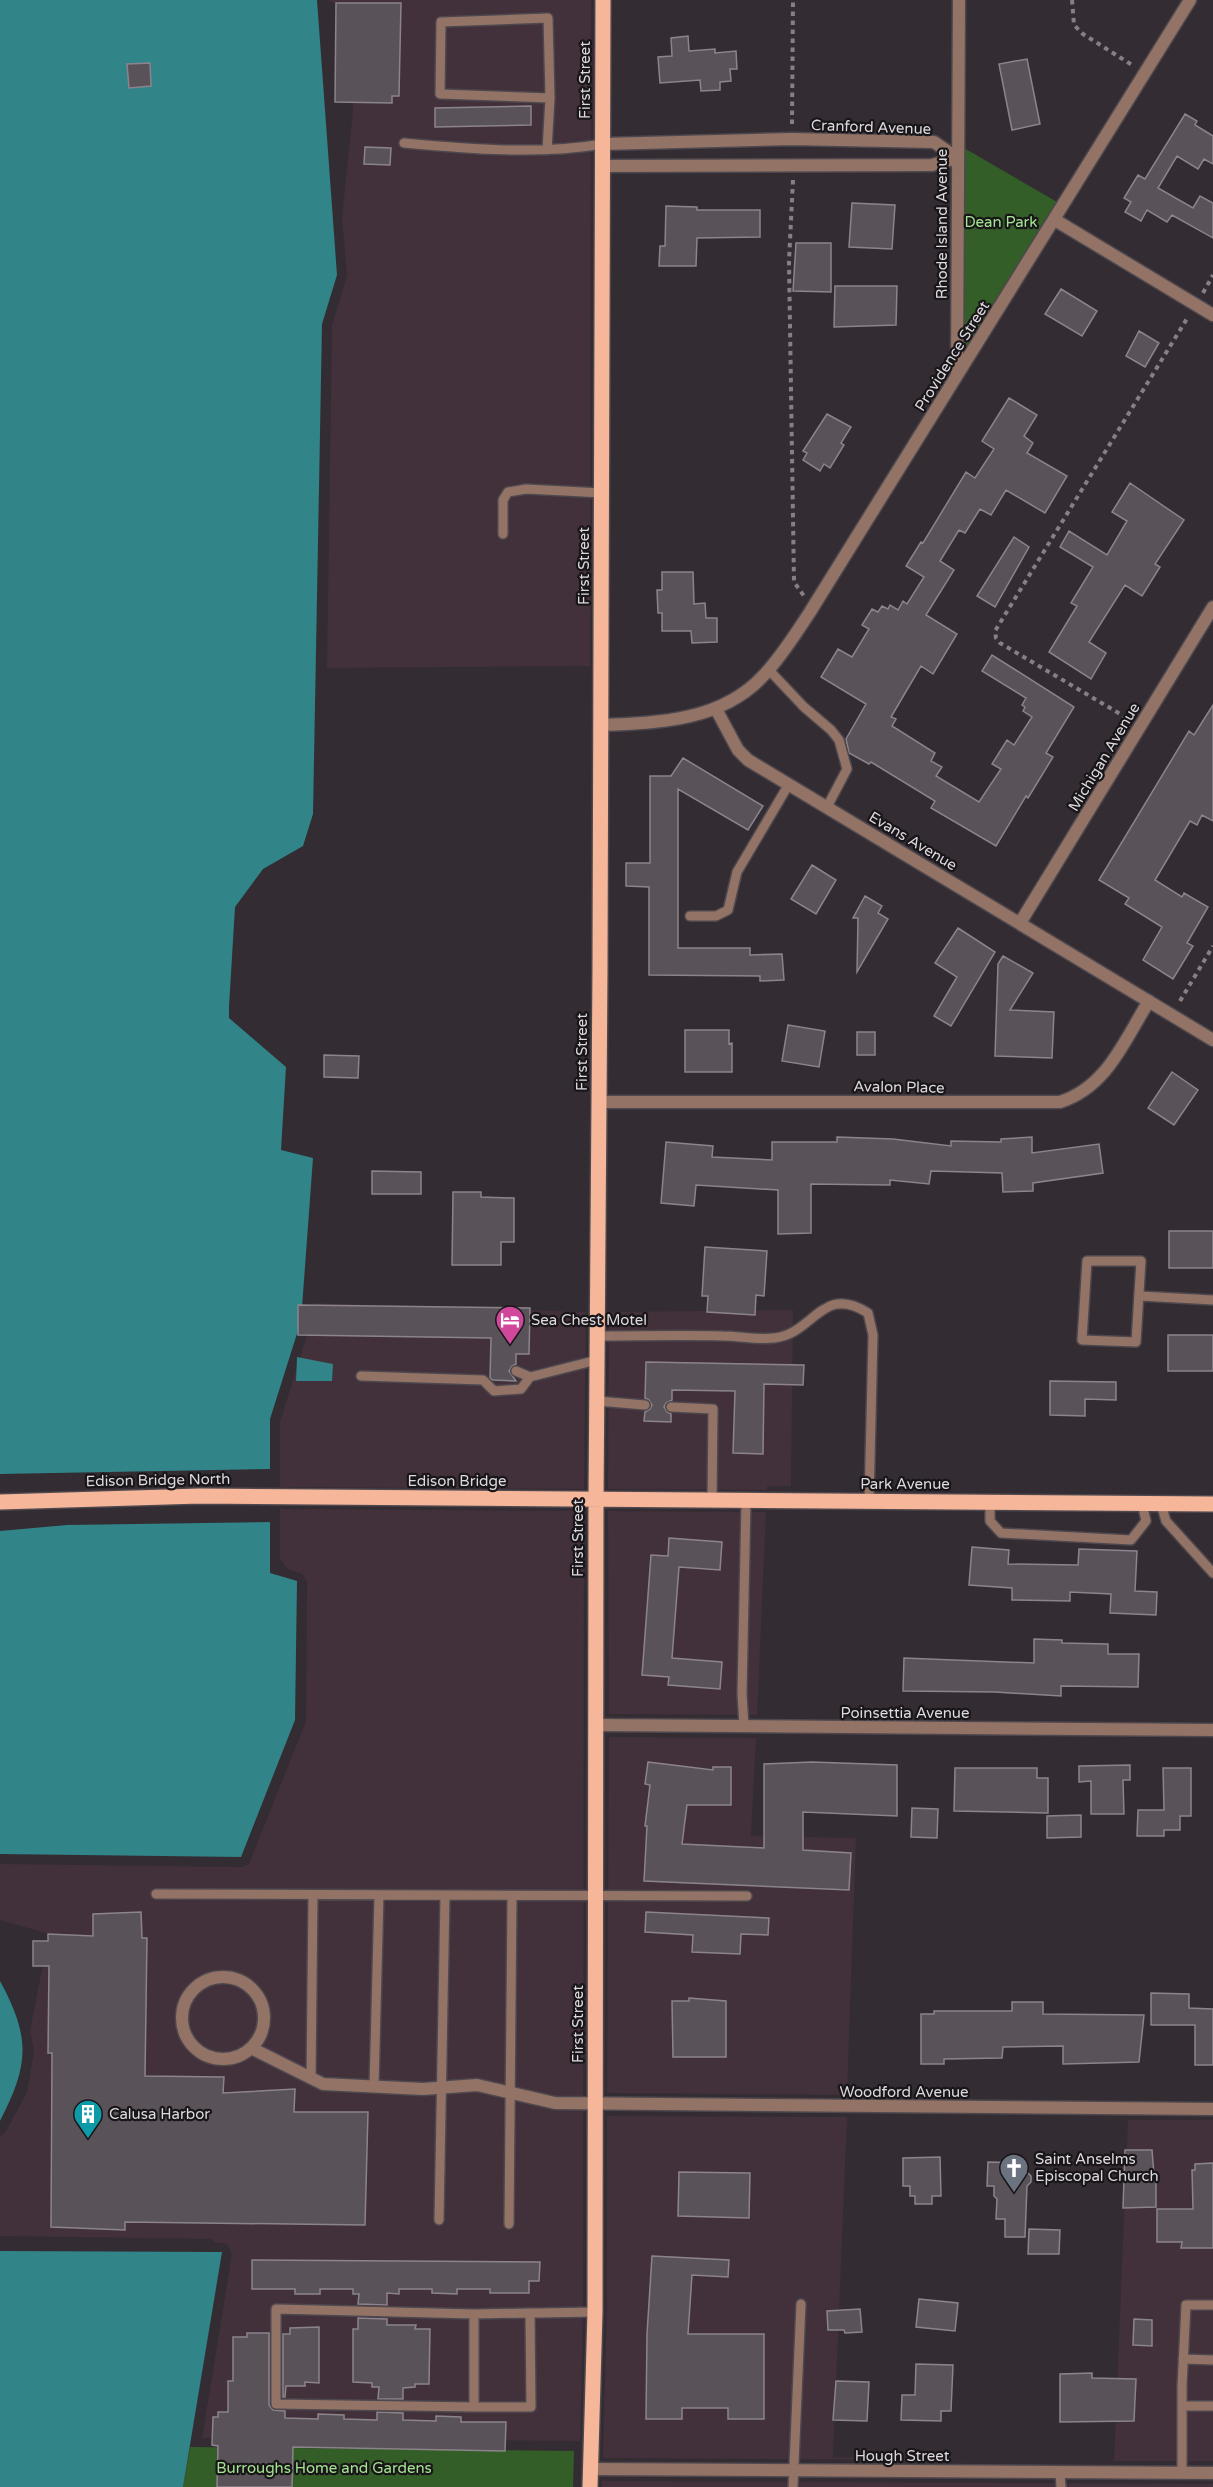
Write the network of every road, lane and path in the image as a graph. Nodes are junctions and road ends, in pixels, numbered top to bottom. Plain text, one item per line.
1 (603, 0) edge
2 (794, 0) edge
3 (959, 0) edge
4 (1072, 0) edge
5 (1190, 0) edge
6 (1145, 73) junction
7 (550, 98) junction
8 (792, 139) junction
9 (404, 143) dead end
10 (603, 144) junction
11 (547, 150) junction
12 (957, 158) junction
13 (602, 166) junction
14 (794, 166) junction
15 (1055, 220) junction
16 (1213, 275) edge
17 (1196, 305) junction
18 (1213, 315) edge
19 (957, 376) junction
20 (602, 493) junction
21 (503, 534) dead end
22 (1213, 607) edge
23 (812, 609) junction
24 (769, 670) junction
25 (716, 709) junction
26 (601, 725) junction
27 (1140, 726) junction
28 (789, 784) junction
29 (827, 807) junction
30 (690, 916) dead end
31 (1020, 923) junction
32 (1213, 946) edge
33 (1149, 1001) junction
34 (1172, 1015) junction
35 (1213, 1040) edge
36 (600, 1102) junction
37 (1140, 1296) junction
38 (1213, 1300) edge
39 (597, 1336) junction
40 (597, 1360) junction
41 (516, 1371) dead end
42 (490, 1372) dead end
43 (361, 1376) dead end
44 (530, 1377) junction
45 (483, 1380) junction
46 (597, 1401) junction
47 (645, 1405) dead end
48 (671, 1407) dead end
49 (317, 1498) joint
50 (596, 1500) junction
51 (712, 1501) junction
52 (746, 1501) junction
53 (0, 1502) edge
54 (869, 1502) junction
55 (990, 1502) junction
56 (1142, 1503) junction
57 (1161, 1504) junction
58 (1213, 1504) edge
59 (1213, 1573) edge
60 (597, 1725) junction
61 (744, 1726) junction
62 (1213, 1730) edge
63 (156, 1894) dead end
64 (314, 1895) junction
65 (379, 1895) junction
66 (445, 1896) junction
67 (512, 1896) junction
68 (747, 1896) dead end
69 (596, 1897) junction
70 (251, 2048) junction
71 (311, 2079) junction
72 (374, 2087) junction
73 (442, 2087) junction
74 (511, 2092) junction
75 (595, 2104) junction
76 (1213, 2109) edge
77 (439, 2220) dead end
78 (509, 2224) dead end
79 (801, 2304) dead end
80 (1213, 2305) edge
81 (595, 2312) junction
82 (530, 2313) junction
83 (474, 2314) junction
84 (1183, 2359) junction
85 (1213, 2360) edge
86 (1182, 2406) junction
87 (1213, 2406) edge
88 (474, 2407) junction
89 (591, 2469) junction
90 (793, 2471) junction
91 (1060, 2472) junction
92 (1182, 2472) junction
93 (1213, 2472) edge
94 (590, 2487) edge
95 (793, 2487) edge
96 (1061, 2487) edge

1 - 10 main road, First Street
2 - 8 path
3 - 12 street, Rhode Island Avenue
4 - 6 path
5 - 6 street, Providence Street
6 - 15 street, Providence Street
7 - 7 lane
7 - 11 lane
8 - 10 street, Cranford Avenue
8 - 12 street, Cranford Avenue
9 - 11 lane
10 - 11 lane
10 - 13 main road, First Street
12 - 14 street
12 - 19 street, Rhode Island Avenue
13 - 14 street
13 - 20 main road, First Street
14 - 23 path
15 - 17 street
15 - 19 street, Providence Street
16 - 17 path
17 - 18 street
17 - 27 path
19 - 23 street, Providence Street
20 - 21 lane
20 - 26 main road, First Street
22 - 27 street, Michigan Avenue
23 - 24 street, Providence Street
24 - 25 street, Providence Street
24 - 29 lane
25 - 26 street
25 - 28 street, Evans Avenue
26 - 36 main road, First Street
27 - 31 street, Michigan Avenue
28 - 29 street, Evans Avenue
28 - 30 lane
29 - 31 street, Evans Avenue
31 - 33 street, Evans Avenue
32 - 34 path
33 - 34 street, Evans Avenue
33 - 36 street, Avalon Place
34 - 35 street, Evans Avenue
36 - 39 main road, First Street
37 - 37 lane
37 - 38 lane
39 - 40 main road, First Street
39 - 54 lane
40 - 44 lane
40 - 46 main road, First Street
41 - 44 lane
42 - 45 lane
43 - 45 lane
44 - 45 lane
46 - 47 lane
46 - 50 main road, First Street
48 - 51 lane
49 - 50 main road, Edison Bridge
49 - 53 main road, Edison Bridge North
50 - 51 main road, Park Avenue
50 - 60 main road, First Street
51 - 52 main road, Park Avenue
52 - 54 main road, Park Avenue
52 - 61 lane
54 - 55 main road, Park Avenue
55 - 56 main road, Park Avenue
55 - 56 lane
56 - 57 main road, Park Avenue
57 - 58 main road, Park Avenue
57 - 59 lane
60 - 61 street, Poinsettia Avenue
60 - 69 main road, First Street
61 - 62 street, Poinsettia Avenue
63 - 64 lane
64 - 65 lane
64 - 71 lane
65 - 66 lane
65 - 72 lane
66 - 67 lane
66 - 73 lane
67 - 69 lane
67 - 74 lane
68 - 69 lane
69 - 75 main road, First Street
70 - 70 street
70 - 71 street
71 - 72 street
72 - 73 street
73 - 74 street
73 - 77 lane
74 - 75 street
74 - 78 lane
75 - 76 street, Woodford Avenue
75 - 81 main road, First Street
79 - 90 lane
80 - 84 lane
81 - 82 lane
81 - 89 main road, First Street
82 - 83 lane
82 - 88 lane
83 - 88 lane
83 - 88 lane
84 - 85 lane
84 - 86 lane
86 - 87 lane
86 - 92 lane
89 - 90 street, Hough Street
89 - 94 main road, First Street
90 - 91 street, Hough Street
90 - 95 lane
91 - 92 street, Hough Street
91 - 96 lane
92 - 93 street, Hough Street

